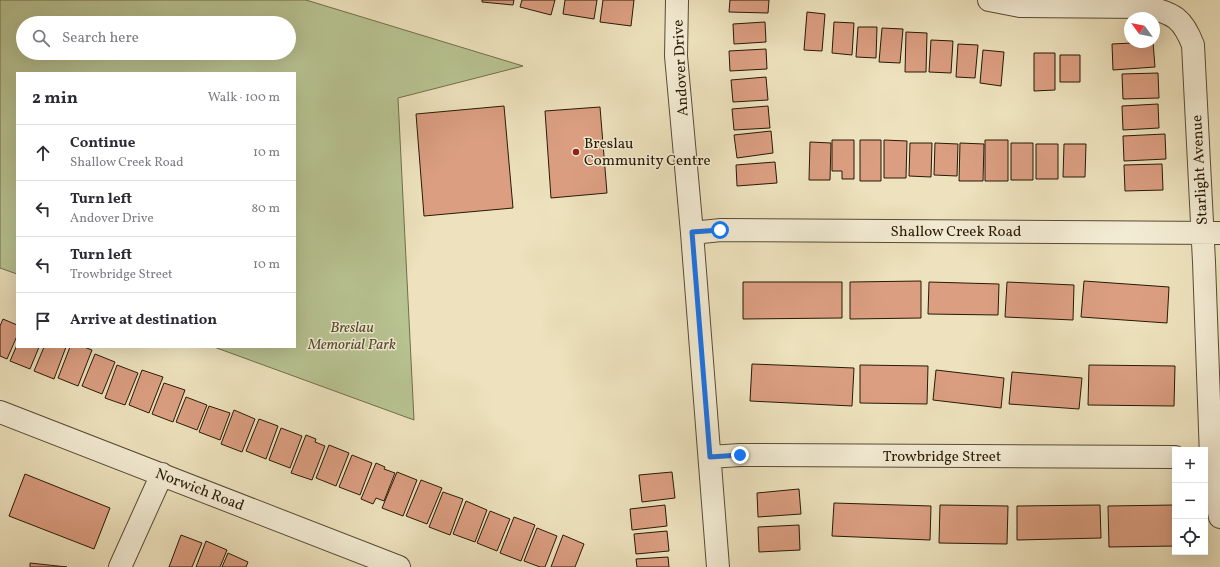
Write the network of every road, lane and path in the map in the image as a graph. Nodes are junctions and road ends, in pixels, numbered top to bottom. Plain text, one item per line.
1 (677, 0) edge
2 (989, 0) edge
3 (692, 232) junction
4 (1211, 233) edge
5 (0, 412) edge
6 (710, 457) junction
7 (1172, 457) edge
8 (1212, 457) edge
9 (162, 474) junction
10 (1220, 517) edge
11 (120, 567) edge
12 (399, 567) edge
13 (718, 567) edge

1 - 3 street, Andover Drive
2 - 4 street, Starlight Avenue
3 - 4 street, Shallow Creek Road
3 - 6 street, Andover Drive
4 - 8 street, Starlight Avenue
5 - 9 street, Norwich Road
6 - 7 street, Trowbridge Street
6 - 13 street, Andover Drive
8 - 10 street, Starlight Avenue
9 - 11 street
9 - 12 street, Norwich Road

